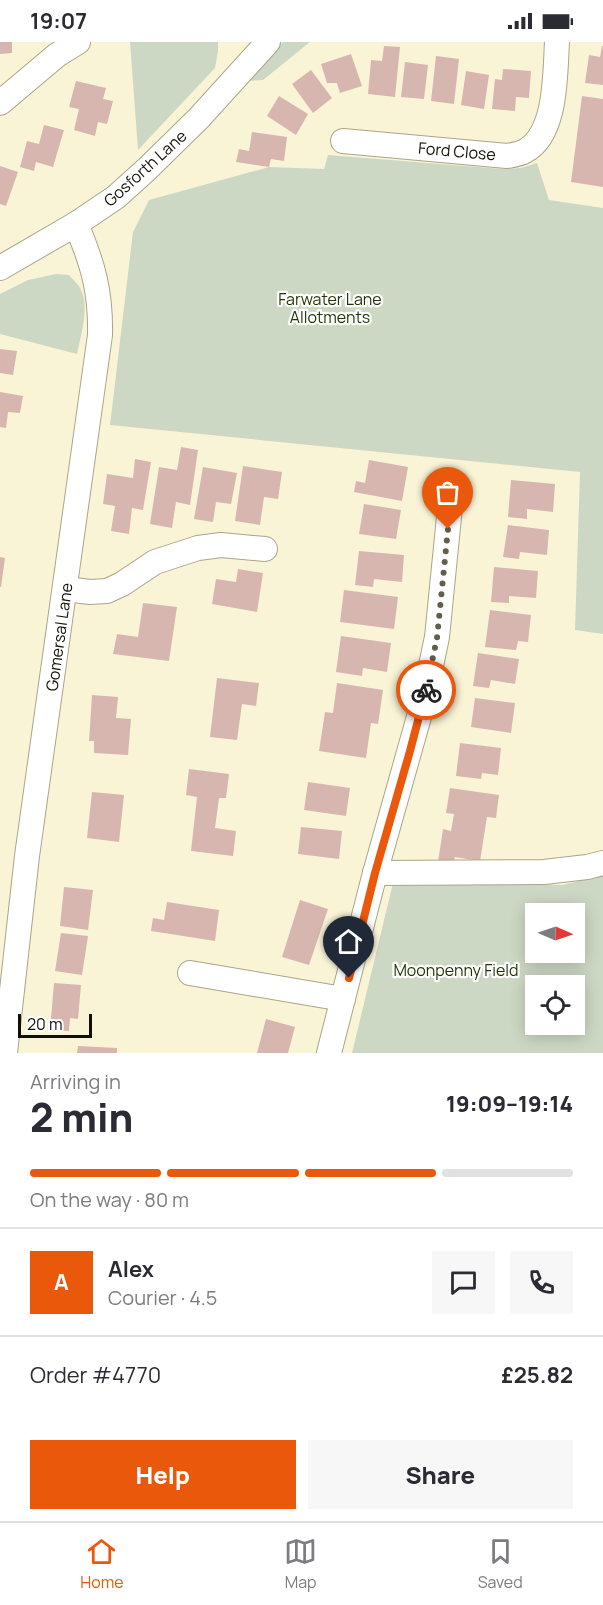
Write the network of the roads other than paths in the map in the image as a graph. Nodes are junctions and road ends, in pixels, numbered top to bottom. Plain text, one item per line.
1 (78, 42) edge
2 (557, 42) edge
3 (265, 43) edge
4 (0, 103) edge
5 (343, 141) dead end
6 (76, 224) junction
7 (0, 268) edge
8 (450, 507) dead end
9 (265, 549) dead end
10 (66, 589) junction
11 (603, 863) edge
12 (375, 873) junction
13 (190, 973) dead end
14 (343, 999) junction
15 (5, 1053) edge
16 (329, 1053) edge

1 - 4 street
2 - 5 street, Ford Close
3 - 6 street, Gosforth Lane
6 - 7 street, Gosforth Lane
6 - 10 street, Gomersal Lane
8 - 12 street
9 - 10 street
10 - 15 street, Gomersal Lane
11 - 12 street
12 - 14 street
13 - 14 street
14 - 16 street

